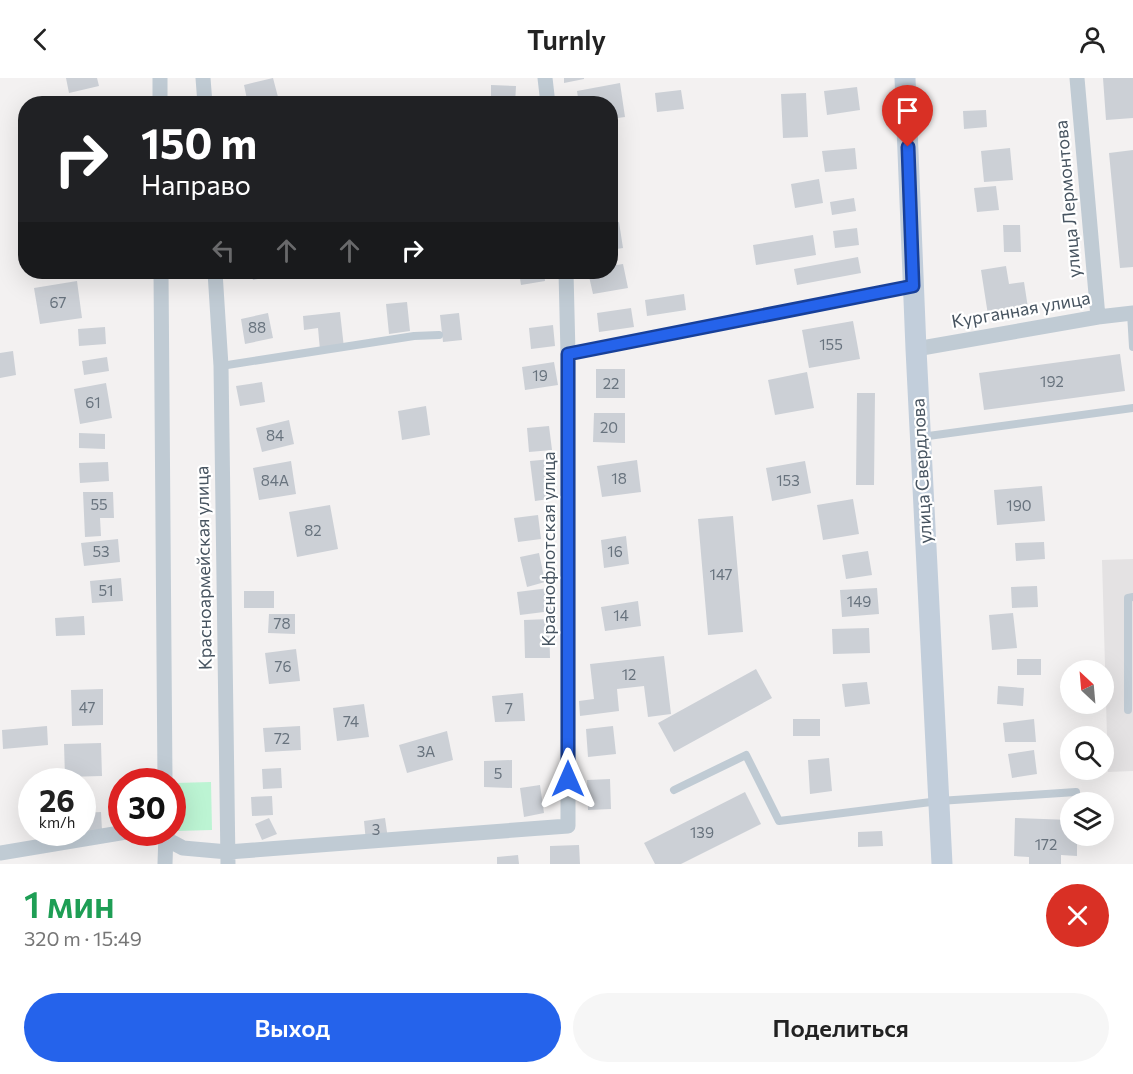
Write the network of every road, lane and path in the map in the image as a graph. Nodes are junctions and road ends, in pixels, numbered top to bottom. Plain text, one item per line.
1 (160, 78) edge
2 (203, 78) edge
3 (545, 78) edge
4 (905, 78) edge
5 (1077, 78) edge
6 (160, 96) edge
7 (204, 96) edge
8 (548, 96) edge
9 (161, 279) edge
10 (215, 279) edge
11 (566, 279) edge
12 (913, 286) junction
13 (1132, 313) edge
14 (1098, 317) junction
15 (439, 335) dead end
16 (1133, 347) edge
17 (916, 348) junction
18 (568, 354) junction
19 (221, 366) junction
20 (1133, 408) edge
21 (920, 437) junction
22 (1133, 597) edge
23 (1128, 710) dead end
24 (165, 768) edge
25 (674, 790) dead end
26 (1060, 793) edge
27 (939, 801) junction
28 (108, 835) edge
29 (166, 846) edge
30 (180, 846) edge
31 (0, 853) edge
32 (228, 858) edge
33 (165, 864) edge
34 (942, 864) edge

1 - 6 street
2 - 7 street
3 - 8 street
4 - 12 main road, улица Свердлова
5 - 14 street, улица Лермонтова
9 - 24 street
10 - 19 street, Красноармейская улица
11 - 18 street, Краснофлотская улица
12 - 17 main road, улица Свердлова
12 - 18 lane
13 - 14 street, Курганная улица
13 - 16 lane
14 - 17 street, Курганная улица
15 - 19 lane
17 - 21 main road, улица Свердлова
18 - 32 street, Краснофлотская улица
19 - 32 street, Красноармейская улица
20 - 21 lane
21 - 27 main road, улица Свердлова
22 - 23 lane
25 - 27 lane
26 - 27 lane
27 - 34 main road, улица Свердлова
28 - 31 street
29 - 33 street
30 - 32 street

